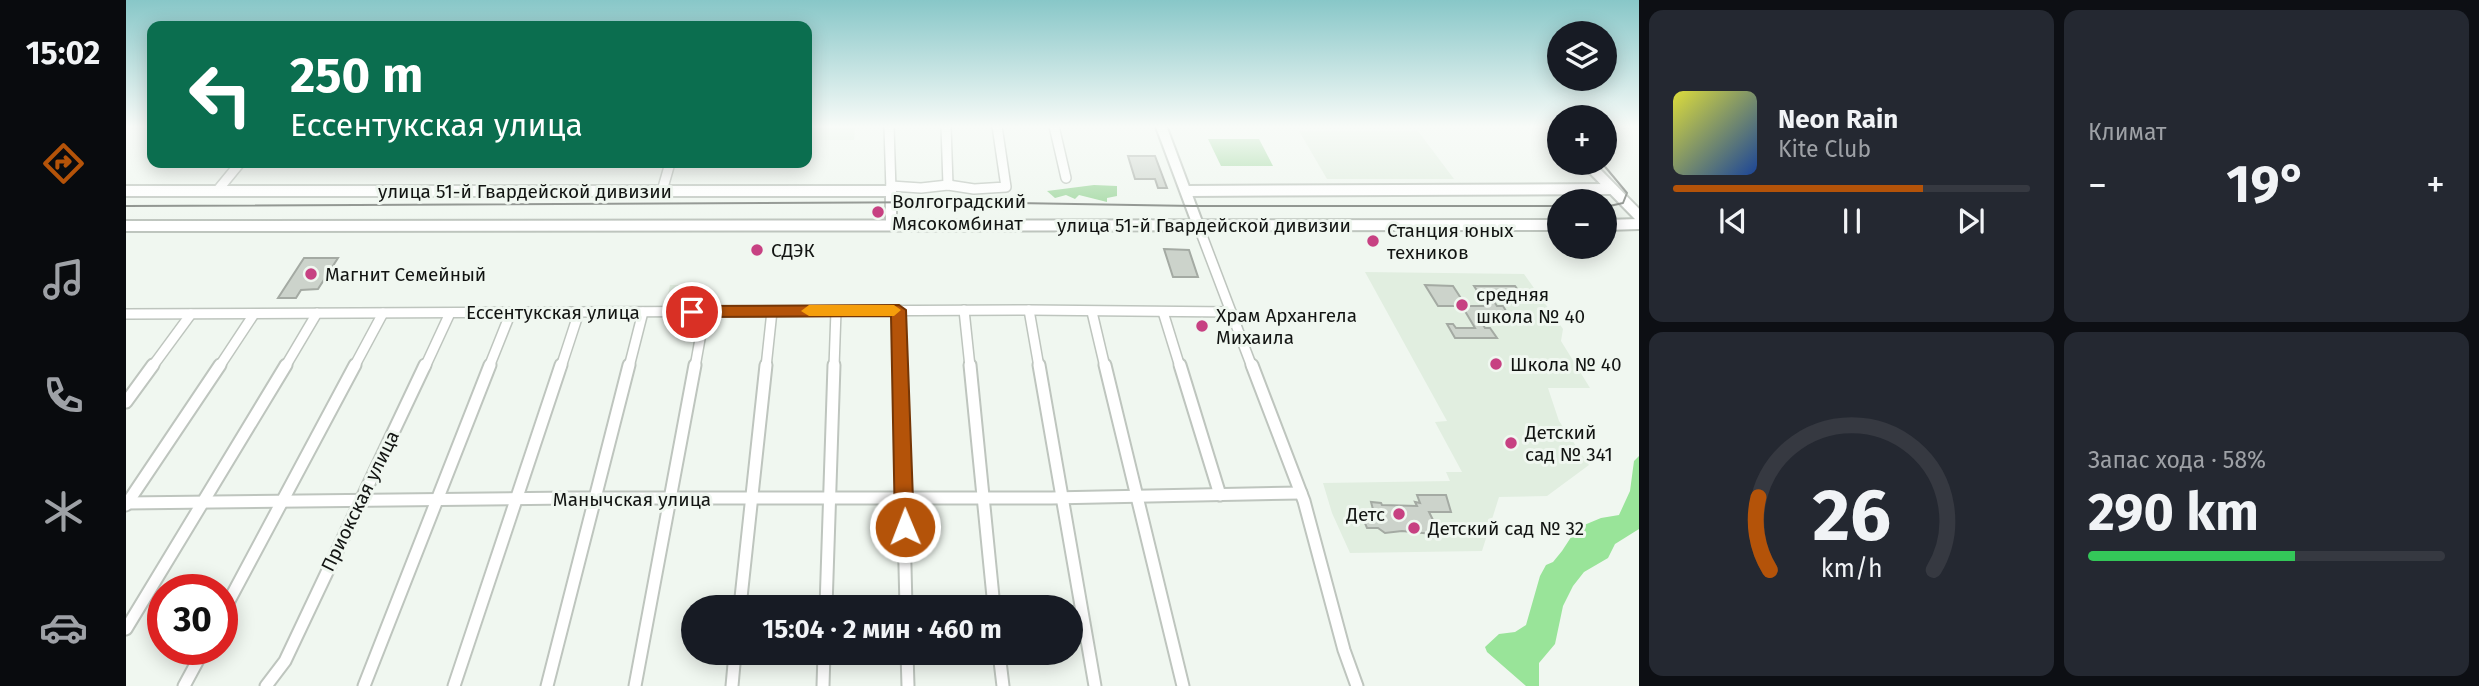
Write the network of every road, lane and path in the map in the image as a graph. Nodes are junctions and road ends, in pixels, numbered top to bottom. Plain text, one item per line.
1 (890, 158) edge
2 (947, 158) edge
3 (1002, 158) edge
4 (1061, 158) edge
5 (1174, 158) edge
6 (236, 168) edge
7 (669, 168) edge
8 (1599, 175) edge
9 (1066, 178) dead end
10 (948, 185) junction
11 (1612, 188) junction
12 (891, 189) junction
13 (126, 191) edge
14 (217, 191) junction
15 (662, 191) junction
16 (1187, 191) junction
17 (1638, 216) edge
18 (1617, 222) edge
19 (891, 225) junction
20 (1198, 225) junction
21 (1547, 225) edge
22 (126, 226) edge
23 (899, 310) junction
24 (964, 310) junction
25 (1029, 310) junction
26 (705, 311) junction
27 (772, 311) junction
28 (836, 311) junction
29 (511, 312) junction
30 (579, 312) junction
31 (643, 312) junction
32 (1091, 312) junction
33 (1163, 312) junction
34 (1231, 312) junction
35 (317, 313) junction
36 (383, 313) junction
37 (450, 313) junction
38 (126, 314) edge
39 (191, 314) junction
40 (254, 314) junction
41 (126, 402) edge
42 (1301, 493) junction
43 (1220, 495) junction
44 (595, 498) junction
45 (671, 498) junction
46 (1137, 498) junction
47 (518, 499) junction
48 (752, 499) junction
49 (983, 499) junction
50 (1062, 499) junction
51 (361, 500) junction
52 (829, 500) junction
53 (904, 500) junction
54 (437, 501) junction
55 (203, 502) junction
56 (282, 502) junction
57 (126, 504) edge
58 (238, 584) edge
59 (741, 595) edge
60 (825, 595) edge
61 (906, 595) edge
62 (993, 595) edge
63 (126, 629) edge
64 (195, 665) edge
65 (735, 665) edge
66 (824, 665) edge
67 (907, 665) edge
68 (1000, 665) edge
69 (184, 686) edge
70 (266, 686) edge
71 (364, 686) edge
72 (454, 686) edge
73 (547, 686) edge
74 (635, 686) edge
75 (732, 686) edge
76 (823, 686) edge
77 (908, 686) edge
78 (1003, 686) edge
79 (1095, 686) edge
80 (1183, 686) edge
81 (1357, 686) edge

1 - 12 street
2 - 10 street
3 - 10 street
4 - 9 street
5 - 16 main road
6 - 14 street
7 - 15 street
8 - 11 main road
10 - 12 street
11 - 16 main road, улица 51-й Гвардейской дивизии
11 - 17 main road
12 - 15 main road, улица 51-й Гвардейской дивизии
12 - 19 main road
13 - 14 main road, улица 51-й Гвардейской дивизии
14 - 15 main road, улица 51-й Гвардейской дивизии
16 - 20 main road
17 - 18 main road
19 - 20 main road, улица 51-й Гвардейской дивизии
19 - 22 main road, улица 51-й Гвардейской дивизии
20 - 21 main road, улица 51-й Гвардейской дивизии
20 - 34 street
23 - 24 street, Ессентукская улица
23 - 28 street, Ессентукская улица
23 - 53 street
24 - 25 street, Ессентукская улица
24 - 49 street
25 - 32 street, Ессентукская улица
25 - 50 street
26 - 27 street, Ессентукская улица
26 - 31 street, Ессентукская улица
26 - 45 street
27 - 28 street, Ессентукская улица
27 - 48 street
28 - 52 street
29 - 30 street, Ессентукская улица
29 - 37 street, Ессентукская улица
29 - 54 street
30 - 31 street, Ессентукская улица
30 - 47 street
31 - 44 street
32 - 33 street, Ессентукская улица
32 - 46 street
33 - 34 street, Ессентукская улица
33 - 43 street
34 - 42 street
35 - 36 street, Ессентукская улица
35 - 40 street, Ессентукская улица
35 - 55 street
36 - 37 street, Ессентукская улица
36 - 56 street
37 - 51 street, Приокская улица
38 - 39 street, Ессентукская улица
39 - 40 street, Ессентукская улица
39 - 41 street
40 - 57 street
42 - 43 street, Манычская улица
42 - 81 street
43 - 46 street, Манычская улица
44 - 45 street, Манычская улица
44 - 47 street, Манычская улица
44 - 73 street
45 - 48 street, Манычская улица
45 - 74 street
46 - 50 street, Манычская улица
46 - 80 street
47 - 54 street, Манычская улица
47 - 72 street
48 - 52 street, Манычская улица
48 - 59 street
49 - 50 street, Манычская улица
49 - 53 street, Манычская улица
49 - 62 street
50 - 79 street
51 - 54 street, Манычская улица
51 - 56 street, Манычская улица
51 - 70 street, Приокская улица
52 - 53 street, Манычская улица
52 - 60 street
53 - 61 street
54 - 71 street
55 - 56 street, Манычская улица
55 - 57 street, Манычская улица
55 - 63 street
56 - 58 street
64 - 69 street
65 - 75 street
66 - 76 street
67 - 77 street
68 - 78 street

